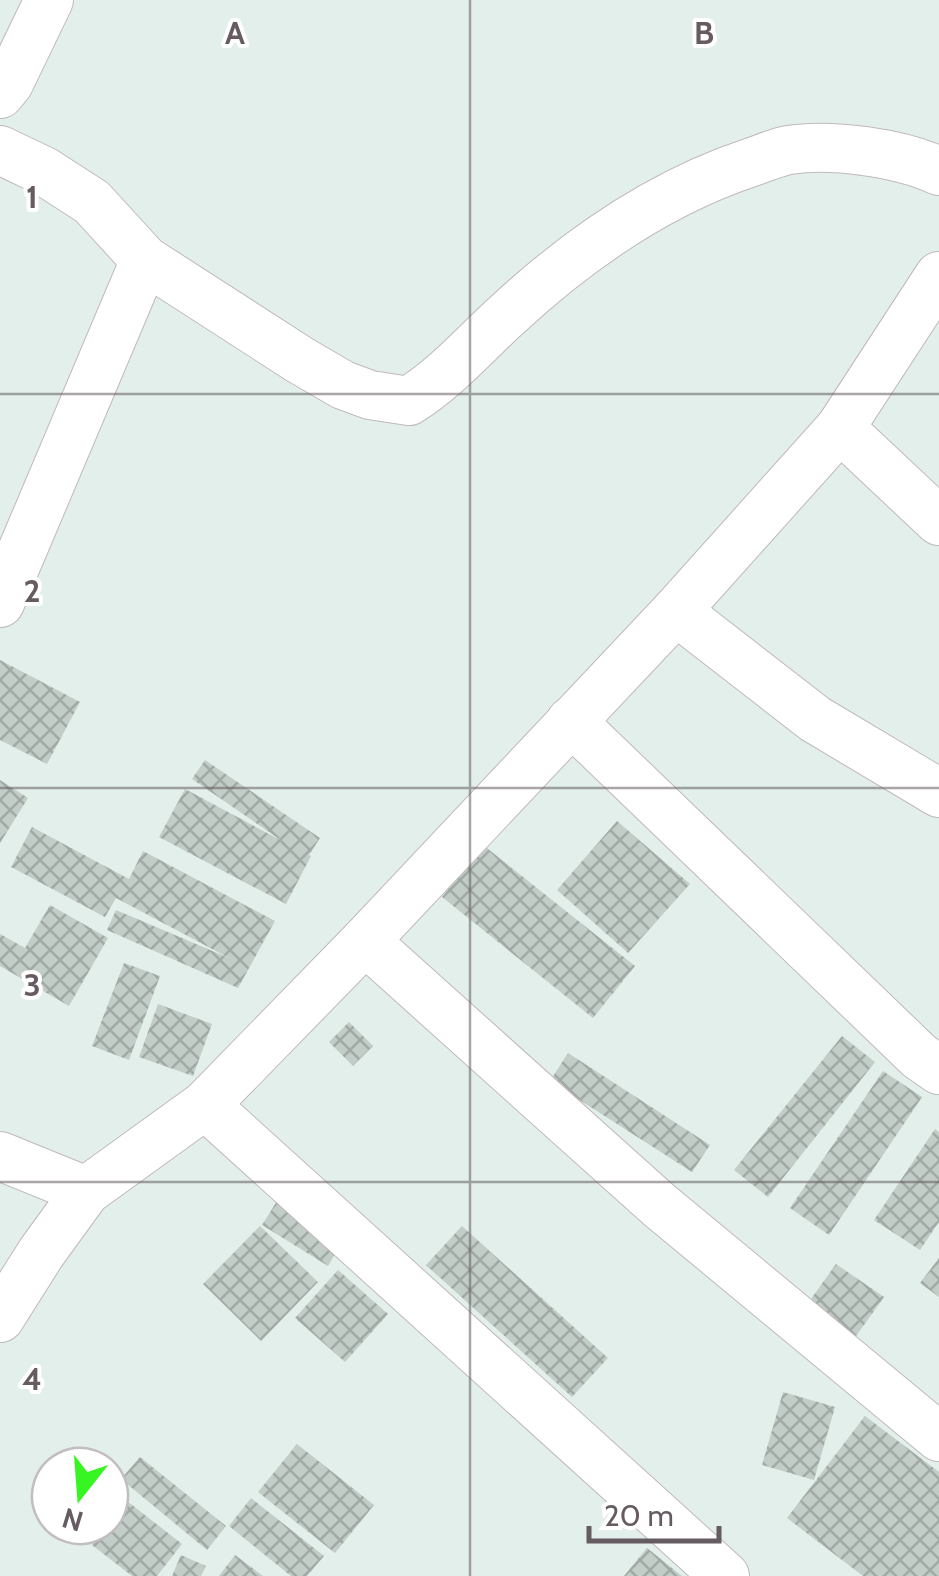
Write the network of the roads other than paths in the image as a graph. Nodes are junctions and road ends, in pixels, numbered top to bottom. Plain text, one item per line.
1 (49, 0) edge
2 (0, 94) edge
3 (0, 150) edge
4 (939, 171) edge
5 (145, 260) junction
6 (939, 276) edge
7 (840, 428) junction
8 (939, 521) edge
9 (0, 604) edge
10 (676, 611) junction
11 (570, 722) junction
12 (939, 793) edge
13 (364, 941) junction
14 (939, 1070) edge
15 (205, 1105) junction
16 (0, 1156) edge
17 (86, 1192) junction
18 (0, 1318) edge
19 (939, 1437) edge
20 (725, 1576) edge

1 - 2 street
3 - 5 street
4 - 5 street
5 - 9 street
6 - 7 street
7 - 8 street
7 - 10 street
10 - 11 street
10 - 12 street
11 - 13 street
11 - 14 street
13 - 15 street
13 - 19 street
15 - 17 street
15 - 20 street
16 - 17 street
17 - 18 street

